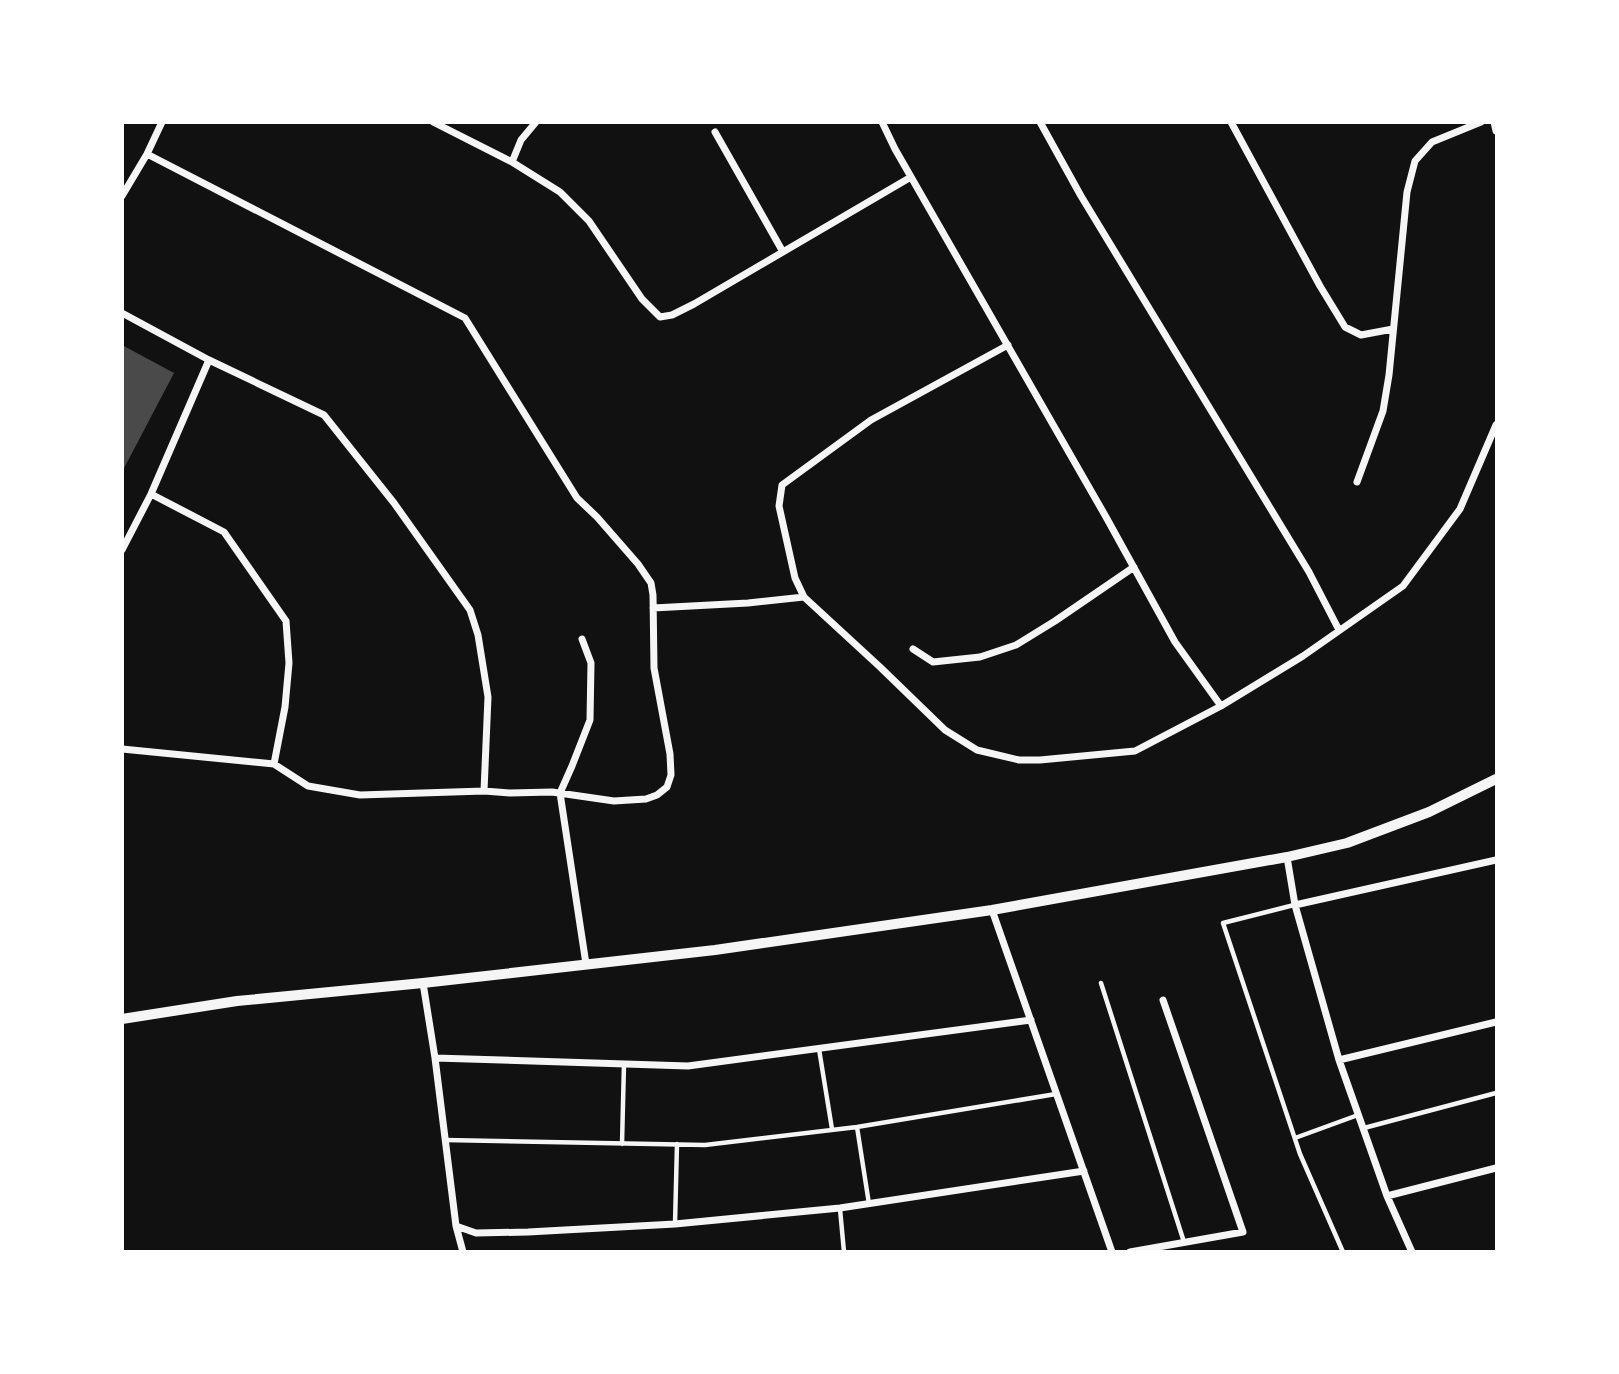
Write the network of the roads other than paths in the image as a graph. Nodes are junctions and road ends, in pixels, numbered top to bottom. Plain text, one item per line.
1 (162, 122) edge
2 (433, 122) edge
3 (536, 122) edge
4 (882, 122) edge
5 (1040, 122) edge
6 (1231, 122) edge
7 (1481, 122) edge
8 (1494, 122) edge
9 (1496, 131) edge
10 (715, 132) dead end
11 (147, 154) junction
12 (512, 162) junction
13 (911, 177) junction
14 (122, 196) edge
15 (783, 252) junction
16 (122, 313) edge
17 (1393, 329) junction
18 (1008, 345) junction
19 (209, 360) junction
20 (1496, 425) edge
21 (1357, 482) dead end
22 (151, 494) junction
23 (122, 550) edge
24 (1134, 567) junction
25 (804, 597) junction
26 (653, 608) junction
27 (1339, 630) junction
28 (582, 639) dead end
29 (912, 649) dead end
30 (1221, 706) junction
31 (122, 749) edge
32 (274, 764) junction
33 (1496, 779) edge
34 (484, 791) junction
35 (560, 793) junction
36 (1287, 856) junction
37 (1496, 860) edge
38 (1295, 905) junction
39 (992, 910) junction
40 (586, 964) junction
41 (423, 983) junction
42 (1101, 983) dead end
43 (1163, 1000) dead end
44 (122, 1019) edge
45 (1031, 1020) junction
46 (1496, 1022) edge
47 (819, 1049) junction
48 (435, 1058) junction
49 (1339, 1060) junction
50 (624, 1063) junction
51 (1496, 1093) edge
52 (1056, 1094) junction
53 (1359, 1115) junction
54 (857, 1127) junction
55 (1364, 1128) junction
56 (832, 1129) junction
57 (1295, 1138) junction
58 (444, 1140) junction
59 (622, 1144) junction
60 (677, 1144) junction
61 (1496, 1168) edge
62 (1084, 1171) junction
63 (1387, 1196) junction
64 (869, 1204) junction
65 (839, 1208) junction
66 (676, 1224) junction
67 (456, 1226) junction
68 (1184, 1242) junction
69 (463, 1251) edge
70 (844, 1251) edge
71 (1112, 1251) edge
72 (1130, 1251) edge
73 (1343, 1251) edge
74 (1412, 1251) edge

1 - 11 street
2 - 12 street
3 - 12 street
4 - 13 street
5 - 27 street
6 - 17 street
7 - 17 street
8 - 9 street
10 - 15 street
11 - 14 street
11 - 26 street
12 - 15 street
13 - 15 street
13 - 18 street
16 - 19 street
17 - 21 street
18 - 24 street
18 - 25 street
19 - 22 street
19 - 34 street
20 - 27 street
22 - 23 street
22 - 32 street
24 - 29 street
24 - 30 street
25 - 26 street
25 - 30 street
26 - 35 street
27 - 30 street
28 - 35 street
31 - 32 street
32 - 34 street
33 - 36 street
34 - 35 street
35 - 40 street
36 - 38 street
36 - 39 street
37 - 38 street
38 - 49 street
38 - 57 lane
39 - 40 street
39 - 45 street
40 - 41 street
41 - 44 street
41 - 48 street
42 - 68 lane
43 - 68 street
45 - 47 street
45 - 52 street
46 - 49 street
47 - 50 street
47 - 56 lane
48 - 50 street
48 - 58 street
49 - 53 street
50 - 59 lane
51 - 55 lane
52 - 54 lane
52 - 62 street
53 - 55 street
53 - 57 lane
54 - 56 lane
54 - 64 lane
55 - 63 street
56 - 60 lane
57 - 73 lane
58 - 59 lane
58 - 67 street
59 - 60 lane
60 - 66 lane
61 - 63 street
62 - 64 street
62 - 71 street
63 - 74 street
64 - 65 street
65 - 66 street
65 - 70 lane
66 - 67 street
67 - 69 street
68 - 72 street

